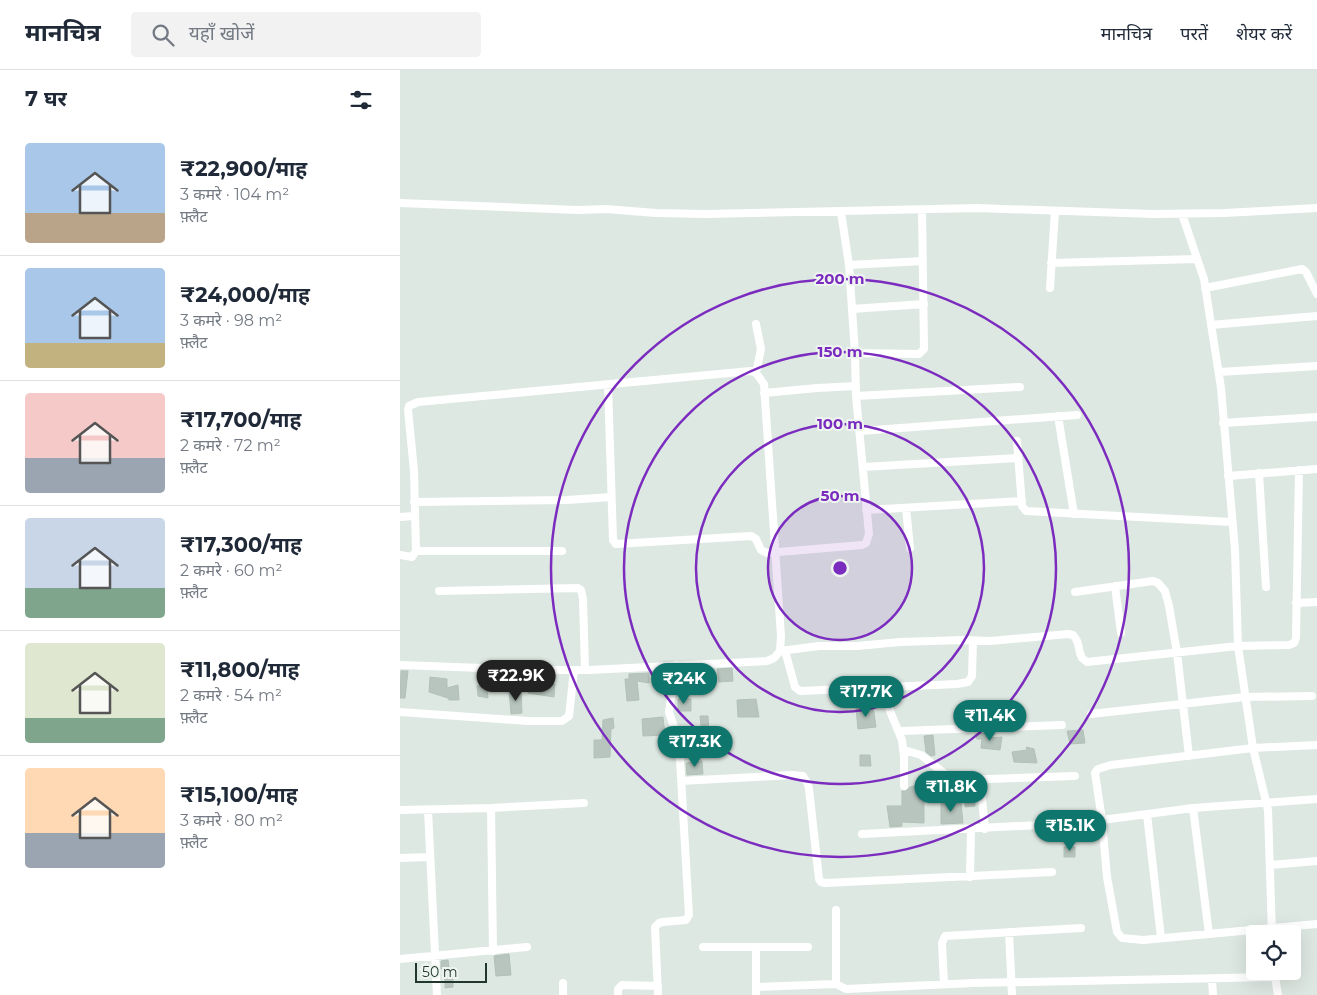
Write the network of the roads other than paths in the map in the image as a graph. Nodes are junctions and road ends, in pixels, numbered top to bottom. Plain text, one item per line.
1 (400, 203) edge
2 (1317, 208) edge
3 (922, 210) junction
4 (1055, 211) junction
5 (841, 212) junction
6 (1182, 214) junction
7 (1197, 258) junction
8 (923, 261) junction
9 (1051, 263) junction
10 (849, 265) junction
11 (1050, 288) dead end
12 (1205, 288) junction
13 (1317, 294) edge
14 (924, 304) junction
15 (852, 309) junction
16 (1317, 316) edge
17 (756, 324) dead end
18 (1211, 325) junction
19 (855, 353) junction
20 (1317, 366) edge
21 (1219, 372) junction
22 (756, 373) junction
23 (608, 385) junction
24 (856, 386) junction
25 (1020, 387) dead end
26 (764, 393) junction
27 (856, 396) junction
28 (1077, 414) dead end
29 (1058, 416) junction
30 (1317, 417) edge
31 (1223, 423) junction
32 (860, 430) junction
33 (1017, 441) dead end
34 (1018, 458) junction
35 (863, 466) junction
36 (1317, 469) edge
37 (1299, 470) junction
38 (1259, 473) junction
39 (1228, 476) junction
40 (611, 497) junction
41 (1022, 501) junction
42 (414, 502) junction
43 (906, 508) junction
44 (866, 510) junction
45 (1074, 514) junction
46 (400, 516) edge
47 (414, 516) junction
48 (1232, 522) junction
49 (910, 548) dead end
50 (416, 551) junction
51 (562, 551) dead end
52 (774, 552) junction
53 (400, 555) edge
54 (1115, 586) junction
55 (1266, 586) dead end
56 (439, 591) dead end
57 (1075, 592) dead end
58 (1317, 602) edge
59 (1296, 603) junction
60 (1121, 633) dead end
61 (973, 641) junction
62 (1238, 646) junction
63 (782, 651) junction
64 (1177, 653) junction
65 (400, 665) edge
66 (676, 666) junction
67 (574, 670) junction
68 (585, 670) junction
69 (884, 687) junction
70 (1312, 696) dead end
71 (1245, 697) junction
72 (1183, 704) junction
73 (400, 712) edge
74 (1091, 714) dead end
75 (1062, 725) dead end
76 (900, 731) junction
77 (1317, 745) edge
78 (1253, 748) junction
79 (904, 750) junction
80 (1189, 756) junction
81 (1075, 776) dead end
82 (980, 779) junction
83 (680, 781) junction
84 (904, 786) dead end
85 (1317, 799) edge
86 (1266, 802) junction
87 (584, 803) dead end
88 (491, 808) junction
89 (1193, 808) junction
90 (400, 810) edge
91 (428, 810) junction
92 (1147, 814) junction
93 (1102, 820) junction
94 (1060, 824) dead end
95 (971, 829) junction
96 (985, 829) junction
97 (862, 834) dead end
98 (430, 857) junction
99 (400, 858) edge
100 (1317, 861) edge
101 (1270, 865) junction
102 (1052, 872) dead end
103 (970, 877) junction
104 (836, 910) dead end
105 (1317, 924) edge
106 (1272, 925) edge
107 (1301, 926) edge
108 (1081, 928) dead end
109 (1009, 932) junction
110 (1246, 932) edge
111 (1209, 934) junction
112 (1161, 938) junction
113 (756, 946) junction
114 (527, 947) dead end
115 (703, 947) dead end
116 (808, 947) dead end
117 (493, 951) junction
118 (435, 957) junction
119 (400, 960) edge
120 (1246, 976) edge
121 (1212, 979) junction
122 (1275, 980) edge
123 (1011, 982) junction
124 (563, 983) dead end
125 (836, 984) junction
126 (944, 984) junction
127 (658, 986) junction
128 (756, 991) edge
129 (437, 995) edge
130 (563, 995) edge
131 (618, 995) edge
132 (658, 995) edge
133 (1012, 995) edge
134 (1213, 995) edge
135 (1278, 995) edge

1 - 5 street
2 - 6 street
3 - 4 street
3 - 5 street
3 - 8 street
4 - 6 street
4 - 9 street
5 - 10 street
6 - 7 street
7 - 9 street
7 - 12 street
8 - 10 street
8 - 14 street
9 - 11 street
10 - 15 street
12 - 13 street
12 - 18 street
14 - 15 street
14 - 19 street
15 - 19 street
16 - 18 street
17 - 22 street
18 - 21 street
19 - 24 street
20 - 21 street
21 - 31 street
22 - 23 street
22 - 26 street
23 - 40 street
23 - 42 street
24 - 26 street
24 - 27 street
25 - 27 street
26 - 52 street
27 - 32 street
28 - 29 street
29 - 32 street
29 - 45 street
30 - 31 street
31 - 39 street
32 - 35 street
33 - 34 street
34 - 35 street
34 - 41 street
35 - 44 street
36 - 37 street
37 - 38 street
37 - 59 street
38 - 39 street
38 - 55 street
39 - 48 street
40 - 42 street
40 - 52 street
41 - 43 street
41 - 45 street
42 - 47 street
43 - 44 street
43 - 49 street
44 - 52 street
45 - 48 street
46 - 47 street
47 - 50 street
48 - 62 street
50 - 51 street
50 - 53 street
52 - 63 street
54 - 57 street
54 - 60 street
54 - 64 street
56 - 68 street
58 - 59 street
59 - 62 street
61 - 63 street
61 - 64 street
61 - 69 street
62 - 64 street
62 - 71 street
63 - 66 street
63 - 69 street
64 - 72 street
65 - 67 street
66 - 68 street
66 - 83 street
67 - 68 street
67 - 73 street
69 - 76 street
70 - 71 street
71 - 72 street
71 - 78 street
72 - 74 street
72 - 80 street
75 - 76 street
76 - 79 street
77 - 78 street
78 - 80 street
78 - 86 street
79 - 82 street
79 - 84 street
80 - 93 street
81 - 82 street
82 - 96 street
83 - 103 street
83 - 127 street
85 - 86 street
86 - 89 street
86 - 101 street
87 - 88 street
88 - 91 street
88 - 117 street
89 - 92 street
89 - 111 street
90 - 91 street
91 - 98 street
92 - 93 street
92 - 112 street
93 - 112 street
94 - 96 street
95 - 96 street
95 - 97 street
95 - 103 street
98 - 99 street
98 - 118 street
100 - 101 street
101 - 106 street
102 - 103 street
104 - 125 street
105 - 107 street
108 - 109 street
109 - 123 street
109 - 126 street
110 - 111 street
111 - 112 street
113 - 115 street
113 - 116 street
113 - 128 street
114 - 117 street
117 - 118 street
118 - 119 street
118 - 129 street
120 - 121 street
121 - 123 street
121 - 134 street
122 - 135 street
123 - 126 street
123 - 133 street
124 - 130 street
125 - 126 street
125 - 128 street
127 - 131 street
127 - 132 street

